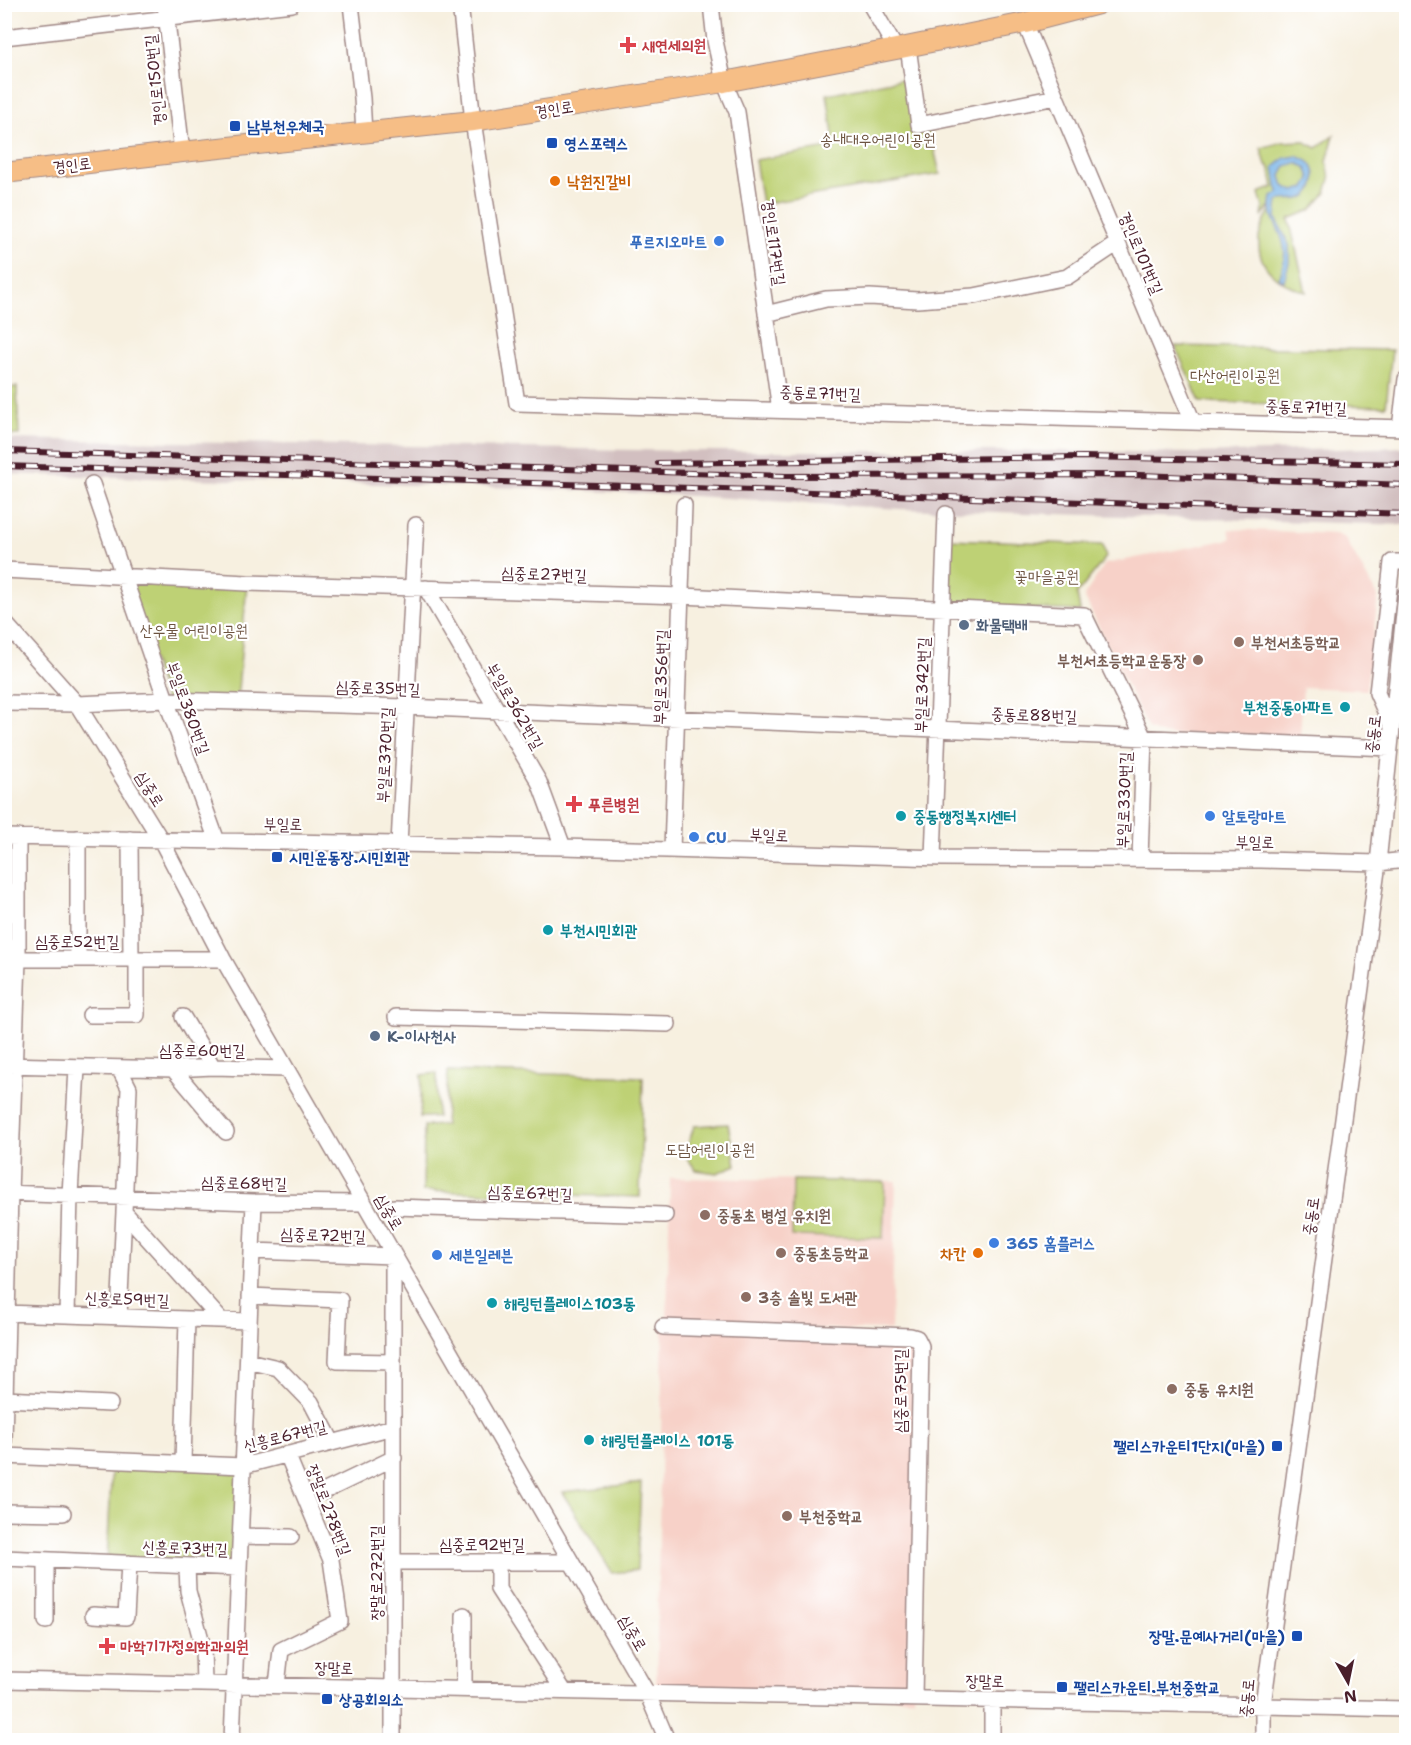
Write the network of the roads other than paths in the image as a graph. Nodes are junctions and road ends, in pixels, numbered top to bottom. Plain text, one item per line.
1 (292, 4) edge
2 (351, 4) edge
3 (460, 4) edge
4 (711, 4) edge
5 (870, 4) edge
6 (1098, 4) edge
7 (1068, 8) edge
8 (166, 12) edge
9 (1025, 22) junction
10 (4, 37) edge
11 (902, 48) junction
12 (724, 82) junction
13 (1056, 98) junction
14 (473, 122) junction
15 (364, 133) junction
16 (182, 152) junction
17 (4, 173) edge
18 (1118, 243) junction
19 (766, 314) junction
20 (1407, 379) edge
21 (780, 410) junction
22 (1193, 422) junction
23 (1403, 428) edge
24 (92, 484) dead end
25 (684, 505) dead end
26 (946, 514) dead end
27 (416, 525) dead end
28 (1407, 562) edge
29 (4, 570) edge
30 (123, 575) junction
31 (420, 588) junction
32 (1407, 594) edge
33 (682, 596) junction
34 (943, 608) junction
35 (1082, 615) joint
36 (4, 621) edge
37 (166, 700) junction
38 (4, 703) edge
39 (77, 704) junction
40 (406, 707) junction
41 (1407, 707) edge
42 (497, 711) junction
43 (677, 718) junction
44 (1392, 728) junction
45 (939, 729) junction
46 (1144, 738) junction
47 (1390, 748) junction
48 (11, 837) edge
49 (78, 838) junction
50 (130, 839) junction
51 (161, 840) junction
52 (218, 841) junction
53 (399, 844) junction
54 (563, 847) junction
55 (672, 850) junction
56 (933, 857) junction
57 (1140, 859) junction
58 (1407, 860) edge
59 (1378, 863) junction
60 (11, 959) edge
61 (78, 959) junction
62 (134, 959) junction
63 (223, 959) junction
64 (90, 1015) dead end
65 (183, 1017) dead end
66 (396, 1017) dead end
67 (668, 1024) dead end
68 (10, 1065) edge
69 (213, 1067) junction
70 (77, 1068) junction
71 (119, 1068) junction
72 (173, 1069) junction
73 (286, 1069) junction
74 (226, 1132) dead end
75 (7, 1193) edge
76 (70, 1196) junction
77 (254, 1202) junction
78 (363, 1203) junction
79 (124, 1205) junction
80 (394, 1207) dead end
81 (665, 1215) dead end
82 (252, 1251) junction
83 (393, 1256) junction
84 (250, 1296) junction
85 (6, 1313) edge
86 (67, 1315) junction
87 (119, 1317) junction
88 (188, 1319) junction
89 (221, 1320) junction
90 (249, 1321) junction
91 (663, 1327) dead end
92 (248, 1361) junction
93 (393, 1362) junction
94 (5, 1399) edge
95 (110, 1404) dead end
96 (393, 1427) junction
97 (4, 1442) edge
98 (333, 1442) junction
99 (287, 1454) junction
100 (4, 1456) edge
101 (393, 1458) junction
102 (183, 1463) junction
103 (243, 1466) junction
104 (323, 1492) dead end
105 (4, 1512) edge
106 (63, 1513) dead end
107 (240, 1536) junction
108 (291, 1537) dead end
109 (4, 1558) edge
110 (46, 1560) junction
111 (394, 1562) junction
112 (498, 1562) junction
113 (571, 1562) junction
114 (129, 1563) junction
115 (188, 1566) junction
116 (239, 1568) junction
117 (93, 1615) dead end
118 (465, 1615) dead end
119 (46, 1621) dead end
120 (4, 1680) edge
121 (204, 1684) junction
122 (234, 1684) junction
123 (277, 1685) junction
124 (394, 1688) junction
125 (464, 1689) junction
126 (564, 1691) junction
127 (647, 1693) junction
128 (914, 1698) junction
129 (993, 1700) junction
130 (1263, 1705) junction
131 (1407, 1709) edge
132 (232, 1740) edge
133 (393, 1740) edge
134 (667, 1740) edge
135 (992, 1740) edge
136 (1263, 1740) edge

1 - 8 street
2 - 15 street
3 - 14 street
4 - 12 street, 경인로117번길
5 - 11 street
6 - 7 main road, 경인로
7 - 9 main road, 경인로
8 - 10 street
8 - 16 street, 경인로150번길
9 - 11 main road, 경인로
9 - 13 street, 경인로101번길
11 - 12 main road, 경인로
11 - 13 street
12 - 14 main road, 경인로
12 - 19 street, 경인로117번길
13 - 18 street, 경인로101번길
14 - 15 main road, 경인로
14 - 21 street, 중동로71번길
15 - 16 main road, 경인로
16 - 17 main road, 경인로
18 - 19 street
18 - 22 street, 경인로101번길
19 - 21 street, 경인로117번길
20 - 23 street
21 - 22 street, 중동로71번길
22 - 23 street, 중동로71번길
24 - 30 street, 부일로380번길
25 - 33 street, 부일로356번길
26 - 34 street, 부일로342번길
27 - 31 street, 부일로370번길
28 - 44 street
29 - 30 street, 심중로27번길
30 - 31 street, 심중로27번길
30 - 37 street, 부일로380번길
31 - 33 street, 심중로27번길
31 - 40 street, 부일로370번길
31 - 42 street, 부일로362번길
32 - 44 street, 중동로
33 - 34 street, 심중로27번길
33 - 43 street, 부일로356번길
34 - 35 street, 심중로27번길
34 - 45 street, 부일로342번길
35 - 46 street, 부일로330번길
36 - 39 street, 심중로
37 - 39 street, 심중로35번길
37 - 40 street, 심중로35번길
37 - 52 street, 부일로380번길
38 - 39 street
39 - 51 street, 심중로
40 - 42 street, 심중로35번길
40 - 53 street, 부일로370번길
41 - 44 street
42 - 43 street, 심중로35번길
42 - 54 street, 부일로362번길
43 - 45 street, 중동로88번길
43 - 55 street, 부일로356번길
44 - 47 street, 중동로
45 - 46 street, 중동로88번길
45 - 56 street, 부일로342번길
46 - 47 street, 중동로88번길
46 - 57 street, 부일로330번길
47 - 59 street, 중동로
48 - 49 street, 부일로
48 - 60 street
49 - 50 street, 부일로
49 - 61 street
50 - 51 street, 부일로
50 - 62 street
51 - 52 street, 부일로
51 - 63 street, 심중로
52 - 53 street, 부일로
53 - 54 street, 부일로
54 - 55 street, 부일로
55 - 56 street, 부일로
56 - 57 street, 부일로
57 - 59 street, 부일로
58 - 59 street, 부일로
59 - 130 street, 중동로
60 - 61 street, 심중로52번길
60 - 68 street
61 - 62 street, 심중로52번길
62 - 63 street, 심중로52번길
62 - 64 street, 심중로52번길
63 - 73 street, 심중로
65 - 69 street
66 - 67 street
68 - 70 street, 심중로60번길
68 - 75 street
69 - 72 street, 심중로60번길
69 - 73 street, 심중로60번길
70 - 71 street, 심중로60번길
70 - 76 street
71 - 72 street, 심중로60번길
71 - 79 street
72 - 74 street
73 - 78 street, 심중로
75 - 76 street, 심중로68번길
75 - 85 street
76 - 79 street, 심중로68번길
76 - 86 street
77 - 78 street, 심중로68번길
77 - 79 street, 심중로68번길
77 - 82 street
78 - 83 street, 심중로
79 - 87 street
79 - 89 street
80 - 81 street, 심중로67번길
82 - 83 street, 심중로72번길
82 - 84 street
83 - 93 street, 장말로272번길
83 - 113 street, 심중로
84 - 90 street
84 - 93 street
85 - 86 street, 신흥로59번길
85 - 94 street
86 - 87 street, 신흥로59번길
87 - 88 street, 신흥로59번길
88 - 89 street, 신흥로59번길
88 - 102 street
89 - 90 street, 신흥로59번길
90 - 92 street
91 - 128 street, 심중로75번길
92 - 98 street
92 - 103 street
93 - 96 street, 장말로272번길
94 - 95 street
94 - 97 street
96 - 98 street, 신흥로67번길
96 - 101 street, 장말로272번길
98 - 99 street, 신흥로67번길
99 - 103 street, 신흥로67번길
99 - 123 street, 장말로278번길
100 - 102 street, 신흥로67번길
101 - 104 street
101 - 111 street, 장말로272번길
102 - 103 street, 신흥로67번길
103 - 107 street
105 - 106 street
107 - 108 street
107 - 116 street
109 - 110 street, 신흥로73번길
110 - 114 street, 신흥로73번길
110 - 119 street
111 - 112 street, 심중로92번길
111 - 124 street, 장말로272번길
112 - 113 street, 심중로92번길
112 - 126 street
113 - 127 street, 심중로
114 - 115 street, 신흥로73번길
114 - 117 street, 신흥로73번길
115 - 116 street, 신흥로73번길
115 - 121 street
116 - 122 street
118 - 125 street
120 - 121 street, 장말로
121 - 122 street, 장말로
122 - 123 street, 장말로
122 - 132 street
123 - 124 street, 장말로
124 - 125 street, 장말로
124 - 133 street, 장말로272번길
125 - 126 street, 장말로
126 - 127 street, 장말로
127 - 128 street, 장말로
127 - 134 street, 심중로
128 - 129 street, 장말로
129 - 130 street, 장말로
129 - 135 street
130 - 131 street, 장말로
130 - 136 street, 중동로

